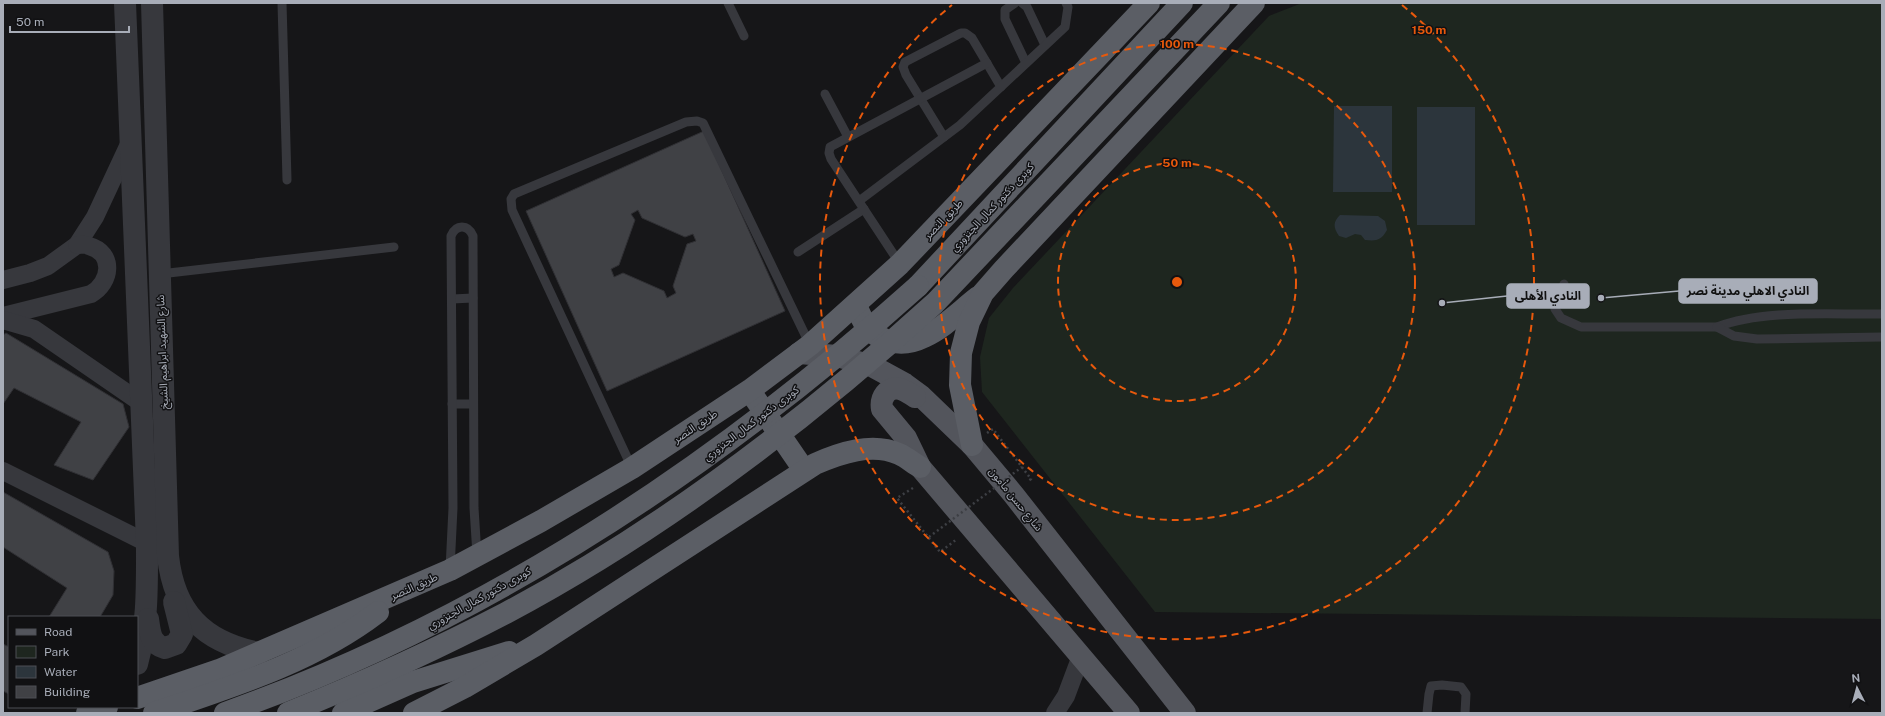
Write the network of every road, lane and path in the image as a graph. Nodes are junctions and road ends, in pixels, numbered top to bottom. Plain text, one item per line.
1 (125, 3) edge
2 (152, 3) edge
3 (282, 3) edge
4 (728, 3) edge
5 (1015, 3) edge
6 (1022, 3) edge
7 (1066, 3) edge
8 (1149, 3) edge
9 (1182, 3) edge
10 (1219, 3) edge
11 (1254, 3) edge
12 (744, 36) dead end
13 (1046, 45) junction
14 (987, 63) junction
15 (1026, 63) junction
16 (1001, 87) junction
17 (825, 94) dead end
18 (920, 98) junction
19 (848, 137) junction
20 (944, 137) junction
21 (130, 141) junction
22 (287, 180) dead end
23 (858, 201) junction
24 (864, 209) junction
25 (77, 245) junction
26 (394, 247) dead end
27 (798, 252) dead end
28 (900, 264) junction
29 (160, 274) junction
30 (3, 280) edge
31 (1564, 284) dead end
32 (983, 293) junction
33 (473, 298) junction
34 (452, 299) junction
35 (856, 304) junction
36 (1882, 314) edge
37 (3, 316) edge
38 (3, 320) edge
39 (1717, 327) junction
40 (1882, 337) edge
41 (805, 349) junction
42 (750, 390) junction
43 (140, 402) junction
44 (452, 404) junction
45 (474, 404) junction
46 (934, 408) junction
47 (993, 429) dead end
48 (972, 445) junction
49 (920, 467) junction
50 (1022, 467) junction
51 (632, 468) junction
52 (804, 470) junction
53 (3, 471) edge
54 (1032, 479) dead end
55 (897, 498) dead end
56 (928, 537) junction
57 (147, 543) junction
58 (940, 552) dead end
59 (477, 556) junction
60 (450, 570) junction
61 (170, 575) junction
62 (410, 589) junction
63 (147, 608) junction
64 (536, 645) junction
65 (259, 653) junction
66 (1081, 656) junction
67 (138, 660) edge
68 (138, 698) edge
69 (104, 708) edge
70 (87, 713) edge
71 (154, 713) edge
72 (225, 713) edge
73 (288, 713) edge
74 (343, 713) edge
75 (414, 713) edge
76 (1055, 713) edge
77 (1129, 713) edge
78 (1185, 713) edge
79 (1427, 713) edge
80 (1465, 713) edge

1 - 21 street
2 - 29 street, شارع الشهيد ابراهيم الشيخ
3 - 22 lane
4 - 12 lane
5 - 15 lane
6 - 13 lane
7 - 13 lane
8 - 28 highway, طريق النصر
9 - 72 highway, كوبرى دكتور كمال الجنزوري, bridge
10 - 73 highway, bridge
11 - 32 highway
13 - 15 lane
14 - 16 lane
14 - 18 lane
14 - 18 lane
15 - 16 lane
16 - 20 lane
17 - 19 lane
18 - 19 lane
18 - 20 lane
19 - 23 lane
20 - 23 lane
21 - 25 street
21 - 43 street
23 - 24 lane
24 - 27 lane
24 - 28 lane
25 - 30 street
25 - 37 street
26 - 29 lane
28 - 35 highway, طريق النصر
29 - 61 street, شارع الشهيد ابراهيم الشيخ
31 - 39 lane
32 - 35 highway
32 - 48 highway
33 - 34 lane
33 - 34 lane
33 - 45 lane
34 - 44 lane
35 - 41 highway, طريق النصر
36 - 39 lane
38 - 43 street
39 - 40 lane
41 - 42 highway, طريق النصر
41 - 46 main road, شارع حسن مأمون
41 - 51 lane
42 - 51 highway, طريق النصر
42 - 52 highway
43 - 57 street
44 - 45 lane
44 - 60 lane
45 - 59 lane
46 - 48 main road, شارع حسن مأمون
46 - 49 main road
47 - 50 path
48 - 78 main road, شارع حسن مأمون
49 - 52 highway
49 - 66 main road
50 - 54 path
50 - 56 path, bridge
51 - 59 highway, طريق النصر
52 - 64 highway
53 - 57 street
55 - 56 path
56 - 58 path
57 - 63 street
59 - 60 highway, طريق النصر
60 - 62 highway, طريق النصر
61 - 63 street
61 - 65 street, شارع الشهيد ابراهيم الشيخ
62 - 65 highway, طريق النصر
62 - 71 highway
63 - 67 street
64 - 74 highway
64 - 75 highway
65 - 68 highway, طريق النصر
66 - 76 street
66 - 77 main road
69 - 70 highway
79 - 80 lane

